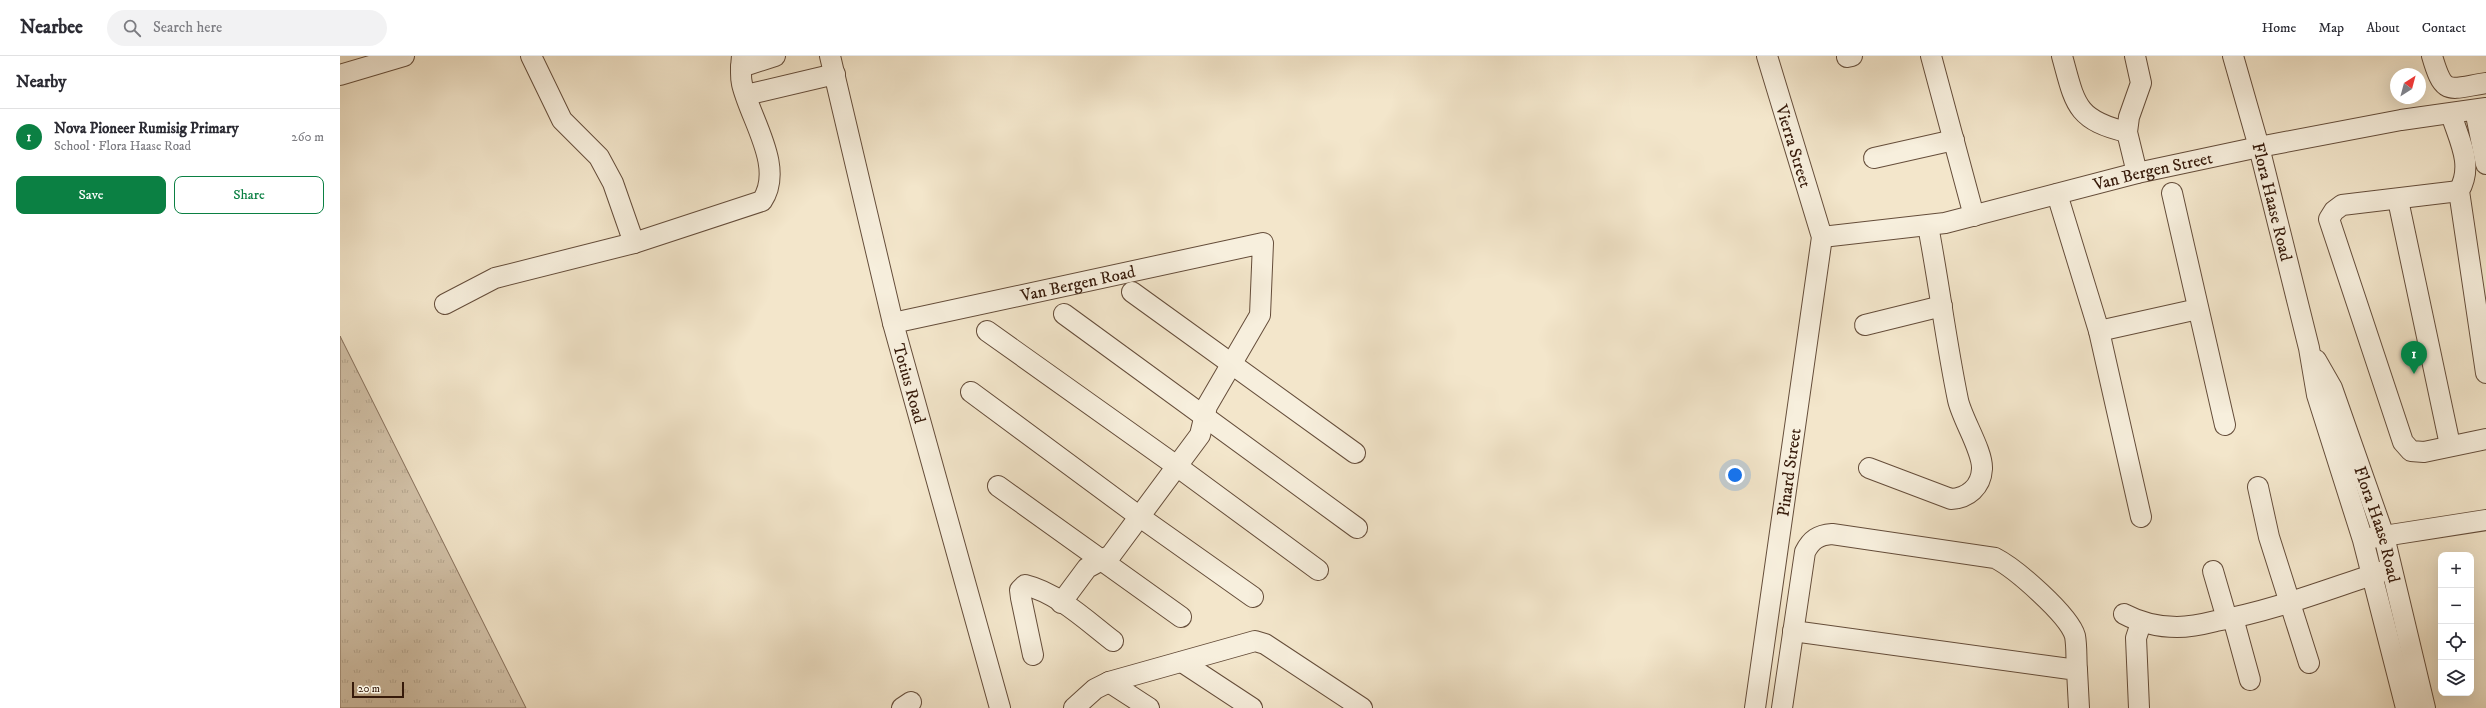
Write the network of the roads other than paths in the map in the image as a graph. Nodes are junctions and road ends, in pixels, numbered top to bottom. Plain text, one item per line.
1 (404, 56) edge
2 (531, 56) edge
3 (775, 56) edge
4 (1767, 56) edge
5 (1932, 56) edge
6 (2062, 56) edge
7 (2135, 56) edge
8 (2233, 56) edge
9 (2432, 56) edge
10 (741, 61) edge
11 (832, 65) edge
12 (340, 75) edge
13 (2486, 82) edge
14 (746, 95) junction
15 (2480, 109) edge
16 (2451, 114) junction
17 (2127, 132) junction
18 (1954, 140) junction
19 (2259, 147) junction
20 (1874, 158) dead end
21 (2486, 164) edge
22 (2137, 173) junction
23 (2459, 191) junction
24 (2172, 193) dead end
25 (2057, 194) junction
26 (2398, 200) junction
27 (1974, 216) junction
28 (1928, 226) junction
29 (1822, 237) junction
30 (634, 243) junction
31 (1132, 292) dead end
32 (446, 304) dead end
33 (1942, 306) junction
34 (2198, 309) junction
35 (1064, 314) dead end
36 (893, 323) junction
37 (1865, 325) dead end
38 (987, 331) dead end
39 (2099, 331) junction
40 (2309, 348) junction
41 (1231, 366) junction
42 (2486, 373) edge
43 (971, 392) dead end
44 (1204, 415) junction
45 (2225, 425) dead end
46 (2486, 439) edge
47 (2450, 445) junction
48 (1354, 453) dead end
49 (1178, 467) junction
50 (1869, 468) dead end
51 (998, 486) dead end
52 (2258, 487) dead end
53 (1140, 517) junction
54 (2141, 517) dead end
55 (2486, 520) edge
56 (1357, 528) dead end
57 (2384, 536) junction
58 (2363, 540) junction
59 (1103, 561) junction
60 (2393, 569) junction
61 (1318, 570) dead end
62 (2212, 571) dead end
63 (2371, 575) junction
64 (1253, 597) dead end
65 (2289, 602) junction
66 (1061, 603) junction
67 (2124, 614) dead end
68 (1181, 617) dead end
69 (2230, 619) junction
70 (2141, 623) junction
71 (1793, 631) junction
72 (1114, 641) dead end
73 (1033, 655) dead end
74 (1182, 662) junction
75 (2309, 663) dead end
76 (2077, 670) junction
77 (2250, 680) dead end
78 (1109, 682) junction
79 (1000, 708) edge
80 (1074, 708) edge
81 (1149, 708) edge
82 (1252, 708) edge
83 (1362, 708) edge
84 (1755, 708) edge
85 (1782, 708) edge
86 (2079, 708) edge
87 (2139, 708) edge
88 (2406, 708) edge
89 (2425, 708) edge

1 - 12 street
2 - 30 street
3 - 10 street
4 - 29 street, Vierra Street
5 - 18 street
6 - 17 street
7 - 17 street
8 - 19 street, Flora Haase Road
9 - 13 street
10 - 14 street
11 - 14 street
11 - 36 street, Totius Road
14 - 30 street
15 - 16 street, Van Bergen Street
15 - 21 street
16 - 19 street, Van Bergen Street
16 - 23 street
17 - 22 street
18 - 20 street
18 - 27 street
19 - 22 street, Van Bergen Street
19 - 40 street, Flora Haase Road
22 - 25 street, Van Bergen Street
23 - 26 street
23 - 42 street
24 - 34 street
25 - 27 street, Van Bergen Street
25 - 39 street
26 - 47 street
26 - 47 street
27 - 28 street, Van Bergen Street
28 - 29 street, Van Bergen Street
28 - 33 street
29 - 84 street, Pinard Street
30 - 32 street
31 - 41 street
33 - 37 street
33 - 50 street
34 - 39 street
34 - 45 street
35 - 44 street
36 - 41 street, Van Bergen Road
36 - 79 street, Totius Road
38 - 49 street
39 - 54 street
40 - 57 street, Flora Haase Road
40 - 58 street, Flora Haase Road
41 - 44 street
41 - 48 street
43 - 53 street
44 - 49 street
44 - 56 street
46 - 47 street
49 - 53 street
49 - 61 street
51 - 59 street
52 - 65 street
53 - 59 street
53 - 64 street
55 - 57 street
57 - 58 street
57 - 60 street, Flora Haase Road
58 - 63 street, Flora Haase Road
59 - 66 street
59 - 68 street
60 - 63 street
60 - 89 street, Flora Haase Road
62 - 69 street
63 - 65 street
63 - 88 street, Flora Haase Road
65 - 69 street
65 - 75 street
66 - 72 street
66 - 73 street
67 - 70 street
69 - 70 street
69 - 77 street
70 - 87 street
71 - 76 street
71 - 76 street
71 - 85 street
74 - 78 street
74 - 82 street
74 - 83 street
76 - 86 street
78 - 80 street
78 - 81 street

